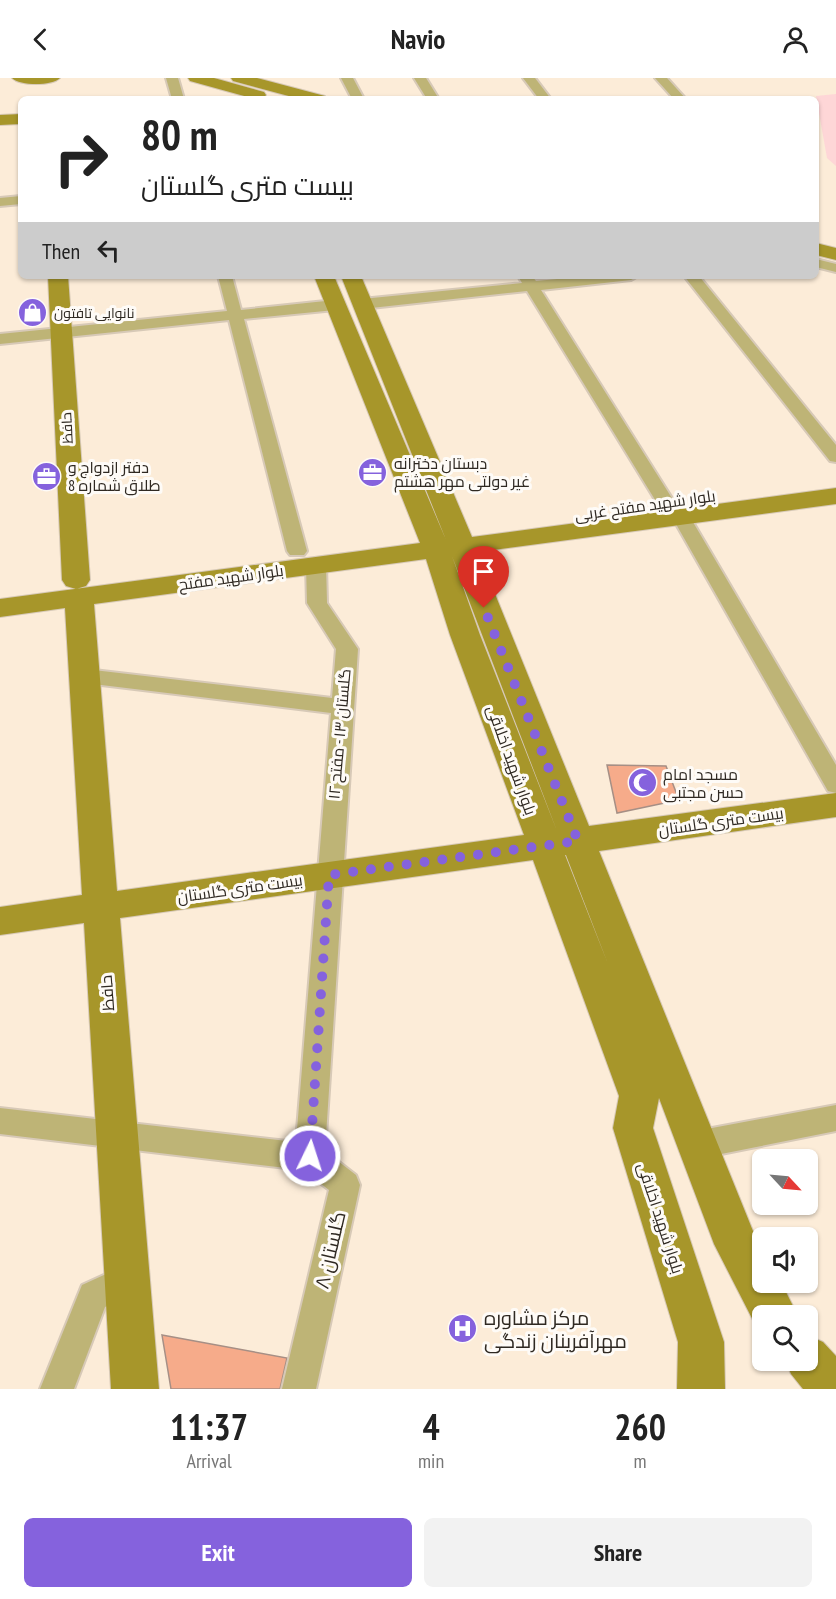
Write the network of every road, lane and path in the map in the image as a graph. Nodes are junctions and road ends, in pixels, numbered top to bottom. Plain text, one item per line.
1 (20, 78) edge
2 (49, 78) edge
3 (172, 78) edge
4 (195, 78) edge
5 (239, 78) edge
6 (347, 78) edge
7 (420, 78) edge
8 (529, 78) edge
9 (661, 78) edge
10 (267, 92) edge
11 (47, 96) dead end
12 (177, 96) edge
13 (297, 96) edge
14 (356, 96) edge
15 (431, 96) edge
16 (543, 96) edge
17 (677, 96) edge
18 (18, 119) edge
19 (0, 120) edge
20 (18, 200) edge
21 (0, 202) edge
22 (819, 237) edge
23 (836, 242) edge
24 (819, 250) edge
25 (836, 255) edge
26 (819, 264) edge
27 (836, 268) edge
28 (58, 279) edge
29 (226, 279) edge
30 (569, 279) edge
31 (693, 279) edge
32 (528, 281) edge
33 (343, 290) edge
34 (236, 314) junction
35 (61, 332) junction
36 (0, 339) edge
37 (836, 457) edge
38 (836, 480) edge
39 (836, 496) edge
40 (673, 510) junction
41 (445, 540) junction
42 (307, 558) junction
43 (0, 588) edge
44 (77, 589) junction
45 (0, 608) edge
46 (85, 676) junction
47 (341, 707) junction
48 (836, 785) edge
49 (836, 805) edge
50 (578, 841) junction
51 (544, 846) junction
52 (329, 875) junction
53 (101, 907) junction
54 (0, 921) edge
55 (836, 1118) edge
56 (0, 1121) edge
57 (117, 1135) junction
58 (696, 1145) junction
59 (310, 1156) junction
60 (128, 1280) junction
61 (769, 1305) edge
62 (818, 1371) edge
63 (57, 1389) edge
64 (135, 1389) edge
65 (299, 1389) edge
66 (701, 1389) edge
67 (834, 1389) edge

1 - 2 main road
2 - 11 main road
3 - 12 street
4 - 10 main road
5 - 10 main road
6 - 14 street
7 - 15 street
8 - 16 street
9 - 17 street
10 - 13 main road
18 - 19 main road
20 - 21 street
22 - 23 main road
24 - 25 main road
26 - 27 street
28 - 35 main road, حافظ
29 - 34 street, گلستان ۱۳ - مفتح ۱۲
30 - 32 street
31 - 37 street
32 - 33 street
32 - 40 street
33 - 34 street
33 - 41 main road, بلوار شهید اخلاقی
34 - 35 street
34 - 42 street, گلستان ۱۳ - مفتح ۱۲
35 - 36 street
35 - 44 main road, حافظ
38 - 40 main road, بلوار شهید مفتح غربی
39 - 40 main road, بلوار شهید مفتح غربی
40 - 41 main road, بلوار شهید مفتح غربی
40 - 48 street
41 - 42 main road, بلوار شهید مفتح
41 - 50 main road, بلوار شهید اخلاقی
41 - 51 main road, بلوار شهید اخلاقی
42 - 44 main road, بلوار شهید مفتح
42 - 47 street, گلستان ۱۳ - مفتح ۱۲
43 - 44 main road, بلوار شهید مفتح
44 - 45 main road, بلوار شهید مفتح
44 - 46 main road, حافظ
46 - 47 street
46 - 53 main road, حافظ
47 - 52 street, گلستان ۱۳ - مفتح ۱۲
49 - 50 main road, بیست متری گلستان
50 - 51 main road, بیست متری گلستان
50 - 58 main road, بلوار شهید اخلاقی
51 - 52 main road, بیست متری گلستان
51 - 66 main road, بلوار شهید اخلاقی
52 - 53 main road, بیست متری گلستان
52 - 59 street
53 - 54 main road, بیست متری گلستان
53 - 57 main road, حافظ
55 - 58 street
56 - 57 street
57 - 59 street
57 - 60 main road, حافظ
58 - 61 main road, بلوار شهید اخلاقی
59 - 65 street, گلستان ۸
60 - 63 street
60 - 64 main road, حافظ
62 - 67 main road

